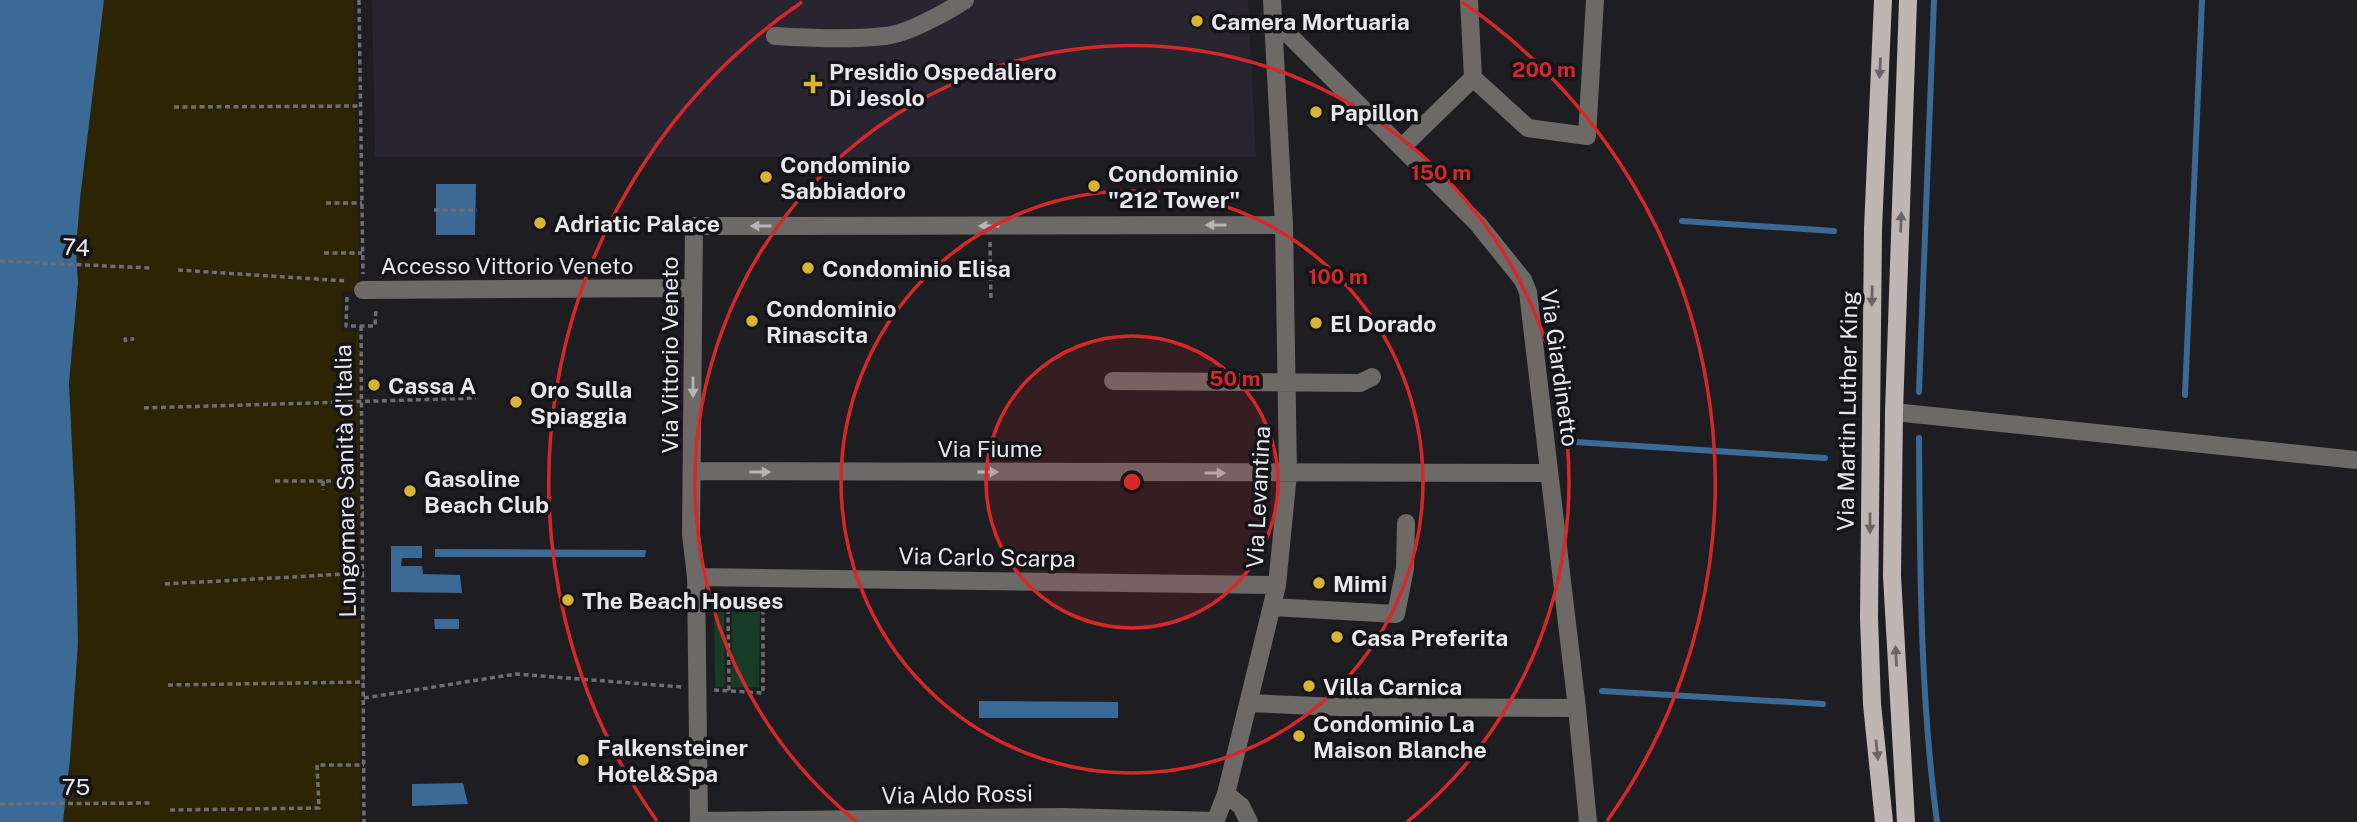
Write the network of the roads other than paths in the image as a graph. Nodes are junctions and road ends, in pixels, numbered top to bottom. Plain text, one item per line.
1 (965, 0) edge
2 (1272, 0) edge
3 (1469, 0) edge
4 (1595, 0) edge
5 (1883, 0) edge
6 (1909, 0) edge
7 (1273, 19) junction
8 (775, 36) dead end
9 (1473, 78) junction
10 (1402, 147) junction
11 (1284, 225) junction
12 (693, 288) junction
13 (366, 290) road end
14 (1372, 377) dead end
15 (1113, 381) dead end
16 (1287, 384) junction
17 (1894, 412) junction
18 (2357, 460) edge
19 (692, 471) junction
20 (1549, 473) junction
21 (1288, 474) junction
22 (1406, 523) dead end
23 (696, 577) junction
24 (1277, 585) junction
25 (1272, 607) junction
26 (1250, 703) junction
27 (1577, 708) junction
28 (1226, 794) junction
29 (699, 821) edge
30 (1215, 821) edge
31 (1249, 822) edge
32 (1588, 822) edge
33 (1884, 822) edge
34 (1906, 822) edge

1 - 8 street
2 - 7 street, Via Levantina
3 - 9 street
4 - 9 street
5 -> 33 main road, Via Martin Luther King
17 -> 6 main road, Via Martin Luther King
7 - 10 street, Via Giardinetto
7 - 11 street, Via Levantina
9 - 10 street
10 - 20 street, Via Giardinetto
11 -> 12 street, Via Vittorio Veneto
11 - 16 street, Via Levantina
12 - 13 street, Accesso Vittorio Veneto
12 -> 19 street, Via Vittorio Veneto
14 - 16 street
15 - 16 street
16 - 21 street, Via Levantina
17 - 18 street, Via Martin Luther King
34 -> 17 main road, Via Martin Luther King
19 -> 21 street, Via Fiume
19 - 23 street, Via Vittorio Veneto
20 - 21 street, Via Fiume
20 - 27 street, Via Giardinetto
21 - 24 street, Via Levantina
22 - 25 street
23 - 24 street, Via Carlo Scarpa
23 - 29 street, Via Vittorio Veneto
24 - 25 street, Via Levantina
25 - 26 street, Via Levantina
26 - 27 street
26 - 28 street, Via Levantina
27 - 32 street, Via Giardinetto
28 - 30 street, Via Levantina
28 - 31 street
29 - 30 street, Via Aldo Rossi

